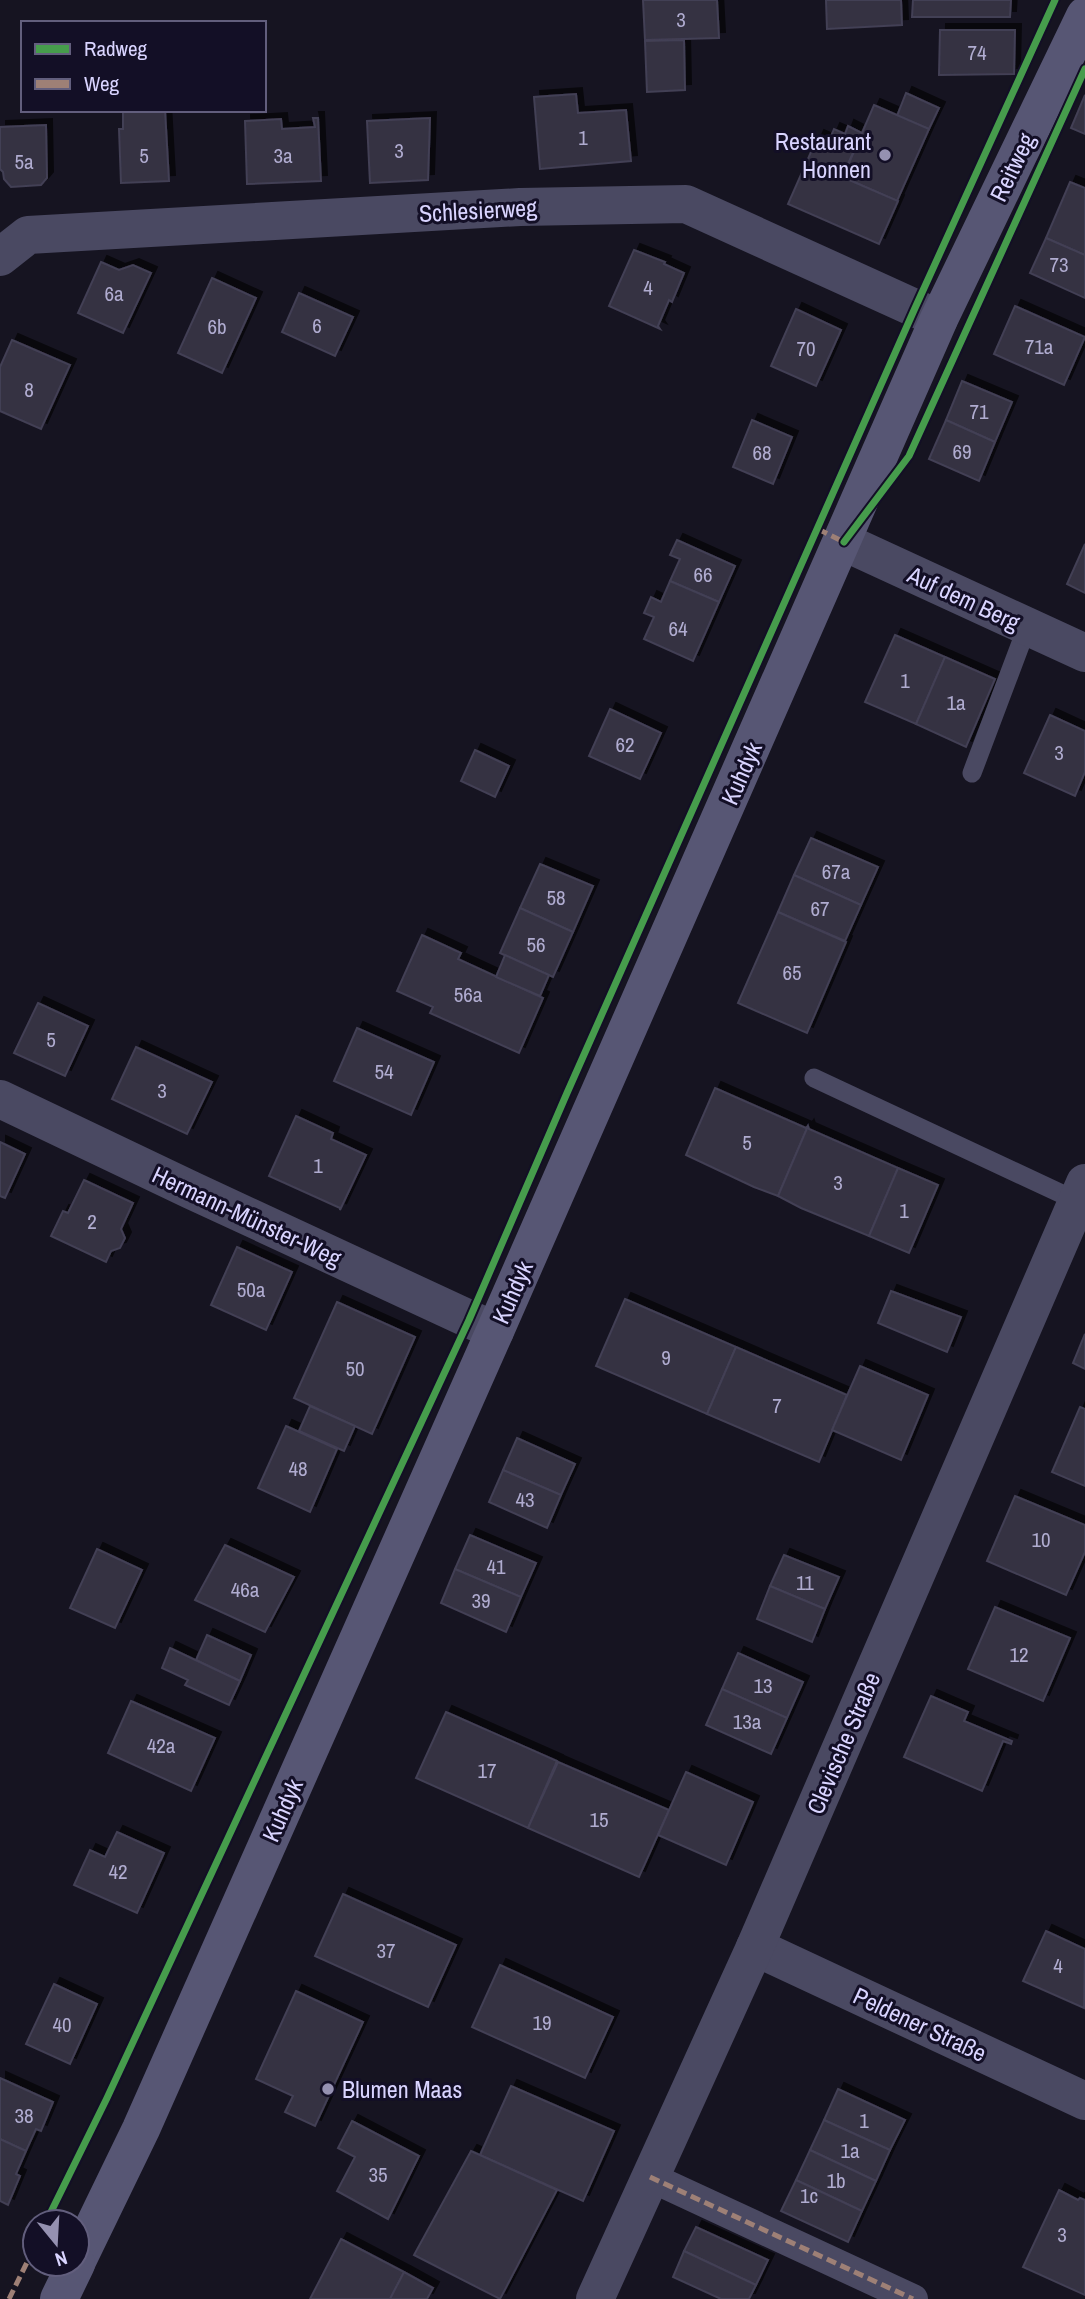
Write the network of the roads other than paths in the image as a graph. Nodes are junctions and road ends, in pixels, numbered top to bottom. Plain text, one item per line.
1 (1085, 16) edge
2 (0, 257) edge
3 (939, 319) junction
4 (844, 542) junction
5 (1027, 627) junction
6 (1085, 653) edge
7 (972, 773) dead end
8 (814, 1078) dead end
9 (0, 1099) edge
10 (1081, 1192) edge
11 (495, 1331) junction
12 (755, 1947) junction
13 (1085, 2101) edge
14 (650, 2178) junction
15 (91, 2231) edge
16 (69, 2278) edge
17 (59, 2299) edge
18 (594, 2299) edge
19 (913, 2299) edge

1 - 3 main road, Reitweg
2 - 3 street, Schlesierweg
3 - 4 main road, Kuhdyk
4 - 5 street, Auf dem Berg
4 - 11 main road, Kuhdyk
5 - 6 street, Auf dem Berg
5 - 7 lane
8 - 10 lane
9 - 11 street, Hermann-Münster-Weg
10 - 12 street, Clevische Straße
11 - 15 main road, Kuhdyk
12 - 13 street, Peldener Straße
12 - 14 street, Clevische Straße
14 - 18 street, Clevische Straße
14 - 19 street
16 - 17 main road, Kuhdyk

